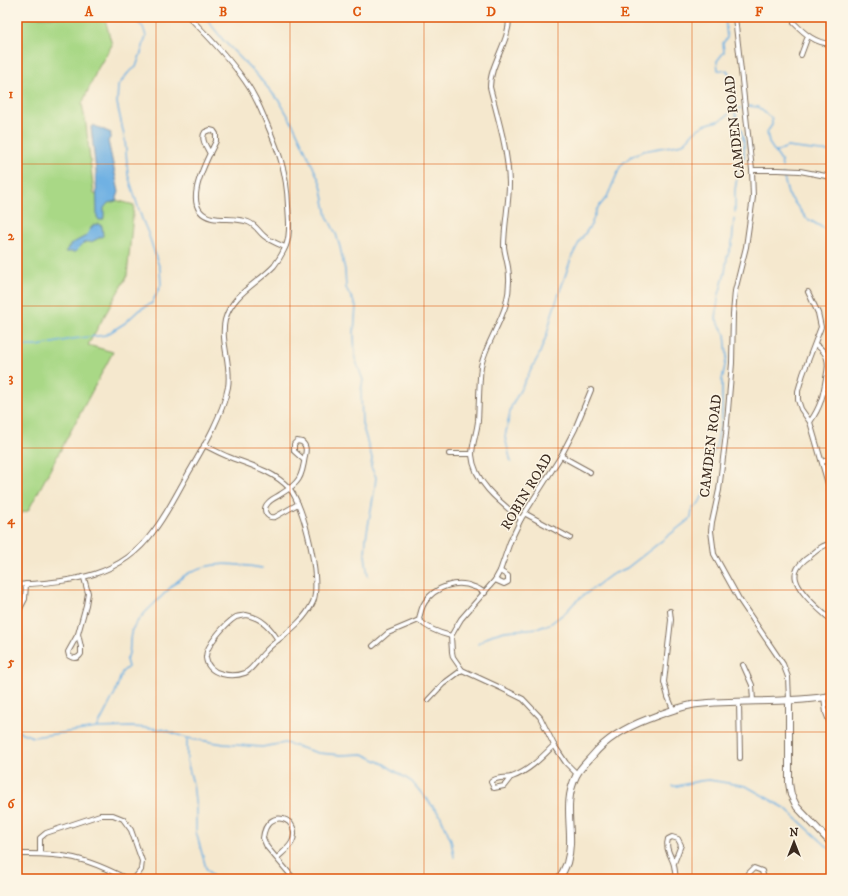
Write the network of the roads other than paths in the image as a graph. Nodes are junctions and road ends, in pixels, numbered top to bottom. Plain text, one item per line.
1 (189, 17) edge
2 (509, 17) edge
3 (735, 17) edge
4 (794, 23) dead end
5 (808, 36) junction
6 (831, 44) edge
7 (801, 55) dead end
8 (210, 154) junction
9 (752, 170) junction
10 (831, 177) edge
11 (286, 247) junction
12 (808, 292) dead end
13 (815, 344) junction
14 (592, 390) dead end
15 (810, 422) junction
16 (204, 445) junction
17 (449, 454) dead end
18 (472, 454) junction
19 (561, 456) junction
20 (831, 459) edge
21 (304, 460) junction
22 (822, 462) junction
23 (590, 472) dead end
24 (290, 489) junction
25 (831, 494) edge
26 (298, 504) junction
27 (526, 514) junction
28 (521, 519) junction
29 (570, 538) dead end
30 (831, 544) edge
31 (500, 571) junction
32 (84, 578) junction
33 (495, 580) junction
34 (26, 584) junction
35 (17, 585) edge
36 (485, 593) junction
37 (670, 611) dead end
38 (17, 614) edge
39 (419, 620) junction
40 (831, 620) edge
41 (78, 634) junction
42 (451, 636) junction
43 (278, 640) junction
44 (373, 646) dead end
45 (743, 665) dead end
46 (462, 670) junction
47 (831, 696) edge
48 (824, 697) junction
49 (428, 700) dead end
50 (789, 700) junction
51 (739, 701) junction
52 (754, 701) junction
53 (673, 709) junction
54 (831, 726) edge
55 (554, 745) junction
56 (740, 758) dead end
57 (577, 774) junction
58 (511, 777) dead end
59 (831, 843) edge
60 (17, 854) edge
61 (40, 854) junction
62 (277, 858) junction
63 (674, 863) junction
64 (127, 879) edge
65 (134, 879) edge
66 (294, 879) edge
67 (559, 879) edge
68 (676, 879) edge
69 (746, 879) edge
70 (764, 879) edge

1 - 11 street
2 - 18 street
3 - 9 street, CAMDEN ROAD
4 - 5 street
5 - 6 street
5 - 7 street
8 - 8 street
8 - 11 street
9 - 10 street
9 - 50 street, CAMDEN ROAD
11 - 16 street
12 - 13 street
13 - 15 street
13 - 15 street
14 - 19 street, ROBIN ROAD
15 - 22 street
16 - 24 street
16 - 32 street
17 - 18 street
18 - 28 street
19 - 23 street
19 - 27 street, ROBIN ROAD
20 - 22 street
21 - 21 street
21 - 24 street
22 - 25 street
24 - 26 street
24 - 26 street
26 - 43 street
27 - 28 street, ROBIN ROAD
27 - 29 street
28 - 31 street, ROBIN ROAD
30 - 40 street
31 - 33 street, ROBIN ROAD
31 - 33 street
32 - 34 street
32 - 41 street
33 - 36 street, ROBIN ROAD
34 - 35 street
34 - 38 street
36 - 39 street
36 - 42 street, ROBIN ROAD
37 - 53 street
39 - 42 street
39 - 44 street
41 - 41 street
42 - 46 street
43 - 43 street
45 - 52 street
46 - 49 street
46 - 55 street
47 - 48 main road
48 - 50 main road
48 - 54 street
50 - 52 main road
50 - 59 main road, CAMDEN ROAD
51 - 52 main road
51 - 53 main road
51 - 56 street
53 - 57 main road
55 - 57 street
55 - 58 street
57 - 67 main road
60 - 61 street
61 - 64 street
61 - 65 street
62 - 62 street
62 - 66 street
63 - 63 street
63 - 68 street
69 - 70 street

